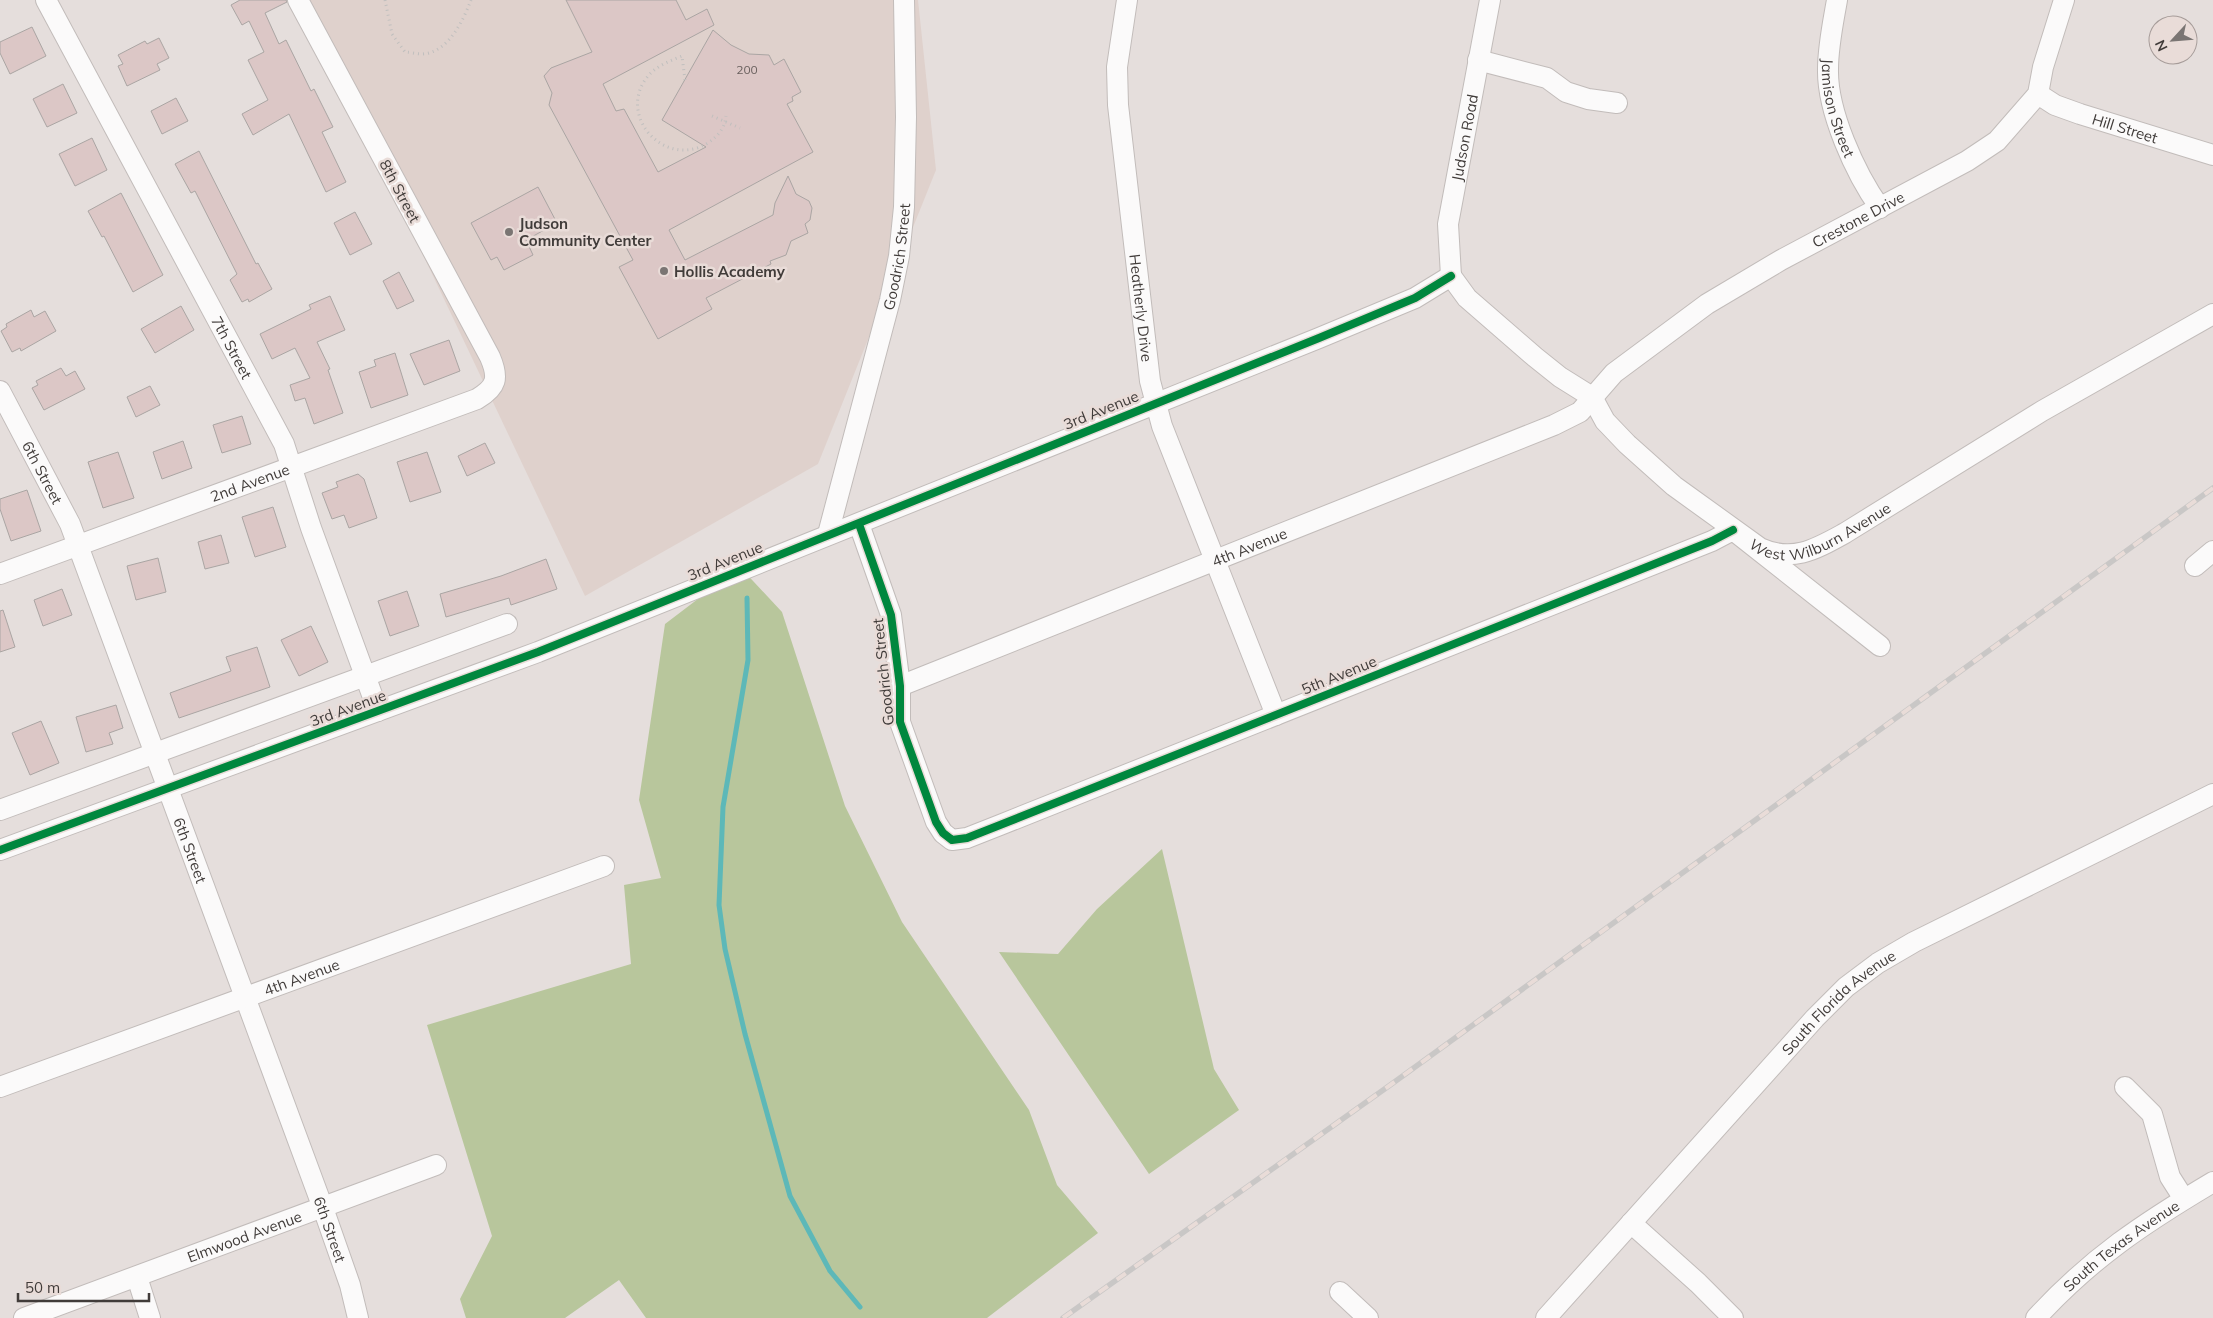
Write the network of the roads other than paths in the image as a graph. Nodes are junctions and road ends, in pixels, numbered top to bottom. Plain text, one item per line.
1 (46, 0) edge
2 (298, 0) edge
3 (904, 0) edge
4 (1127, 0) edge
5 (1490, 0) edge
6 (1837, 0) edge
7 (2064, 0) edge
8 (1478, 60) junction
9 (2038, 94) junction
10 (1617, 104) dead end
11 (2213, 155) edge
12 (1880, 208) junction
13 (1451, 276) junction
14 (2213, 314) edge
15 (494, 384) joint
16 (0, 392) edge
17 (1592, 397) junction
18 (1156, 403) junction
19 (292, 467) junction
20 (859, 524) junction
21 (1733, 530) junction
22 (828, 534) junction
23 (78, 545) junction
24 (2213, 551) edge
25 (1215, 559) junction
26 (2195, 566) dead end
27 (0, 574) edge
28 (507, 624) dead end
29 (1880, 646) dead end
30 (364, 677) junction
31 (900, 686) junction
32 (378, 711) junction
33 (1276, 715) junction
34 (155, 754) junction
35 (168, 788) junction
36 (2213, 794) edge
37 (0, 810) edge
38 (952, 840) joint
39 (0, 850) edge
40 (604, 866) dead end
41 (246, 997) junction
42 (0, 1087) edge
43 (2125, 1087) dead end
44 (436, 1165) dead end
45 (2213, 1182) edge
46 (2184, 1199) junction
47 (323, 1208) junction
48 (1631, 1223) junction
49 (136, 1277) junction
50 (1340, 1292) dead end
51 (24, 1318) edge
52 (150, 1318) edge
53 (358, 1318) edge
54 (1368, 1318) edge
55 (1546, 1318) edge
56 (1733, 1318) edge
57 (2036, 1318) edge

1 - 19 street, 7th Street
2 - 15 street, 8th Street
3 - 22 street, Goodrich Street
4 - 18 street, Heatherly Drive
5 - 8 street, Judson Road
6 - 12 street, Jamison Street
7 - 9 street, Crestone Drive
8 - 10 street
8 - 13 street, Judson Road
9 - 11 street, Hill Street
9 - 12 street, Crestone Drive
12 - 17 street, Crestone Drive
13 - 17 street
13 - 18 street, 3rd Avenue
14 - 21 street, West Wilburn Avenue
15 - 19 street, 2nd Avenue
16 - 23 street, 6th Street
17 - 21 street, West Wilburn Avenue
17 - 25 street, 4th Avenue
18 - 20 street, 3rd Avenue
18 - 25 street, Heatherly Drive
19 - 23 street, 2nd Avenue
19 - 30 street, 7th Street
20 - 22 street, 3rd Avenue
20 - 31 street, Goodrich Street
21 - 29 street
21 - 33 street, 5th Avenue
22 - 32 street, 3rd Avenue
23 - 27 street, 2nd Avenue
23 - 34 street, 6th Street
24 - 26 street
25 - 31 street, 4th Avenue
25 - 33 street, Heatherly Drive
28 - 30 street, 3rd Avenue
30 - 32 street, 7th Street
30 - 34 street, 3rd Avenue
31 - 38 street, Goodrich Street
32 - 35 street, 3rd Avenue
33 - 38 street, 5th Avenue
34 - 35 street, 6th Street
34 - 37 street, 3rd Avenue
35 - 39 street, 3rd Avenue
35 - 41 street, 6th Street
36 - 48 street, South Florida Avenue
40 - 41 street, 4th Avenue
41 - 42 street, 4th Avenue
41 - 47 street, 6th Street
43 - 46 street
44 - 47 street, Elmwood Avenue
45 - 46 street, South Texas Avenue
46 - 57 street, South Texas Avenue
47 - 49 street, Elmwood Avenue
47 - 53 street, 6th Street
48 - 55 street, South Florida Avenue
48 - 56 street
49 - 51 street, Elmwood Avenue
49 - 52 street
50 - 54 street

